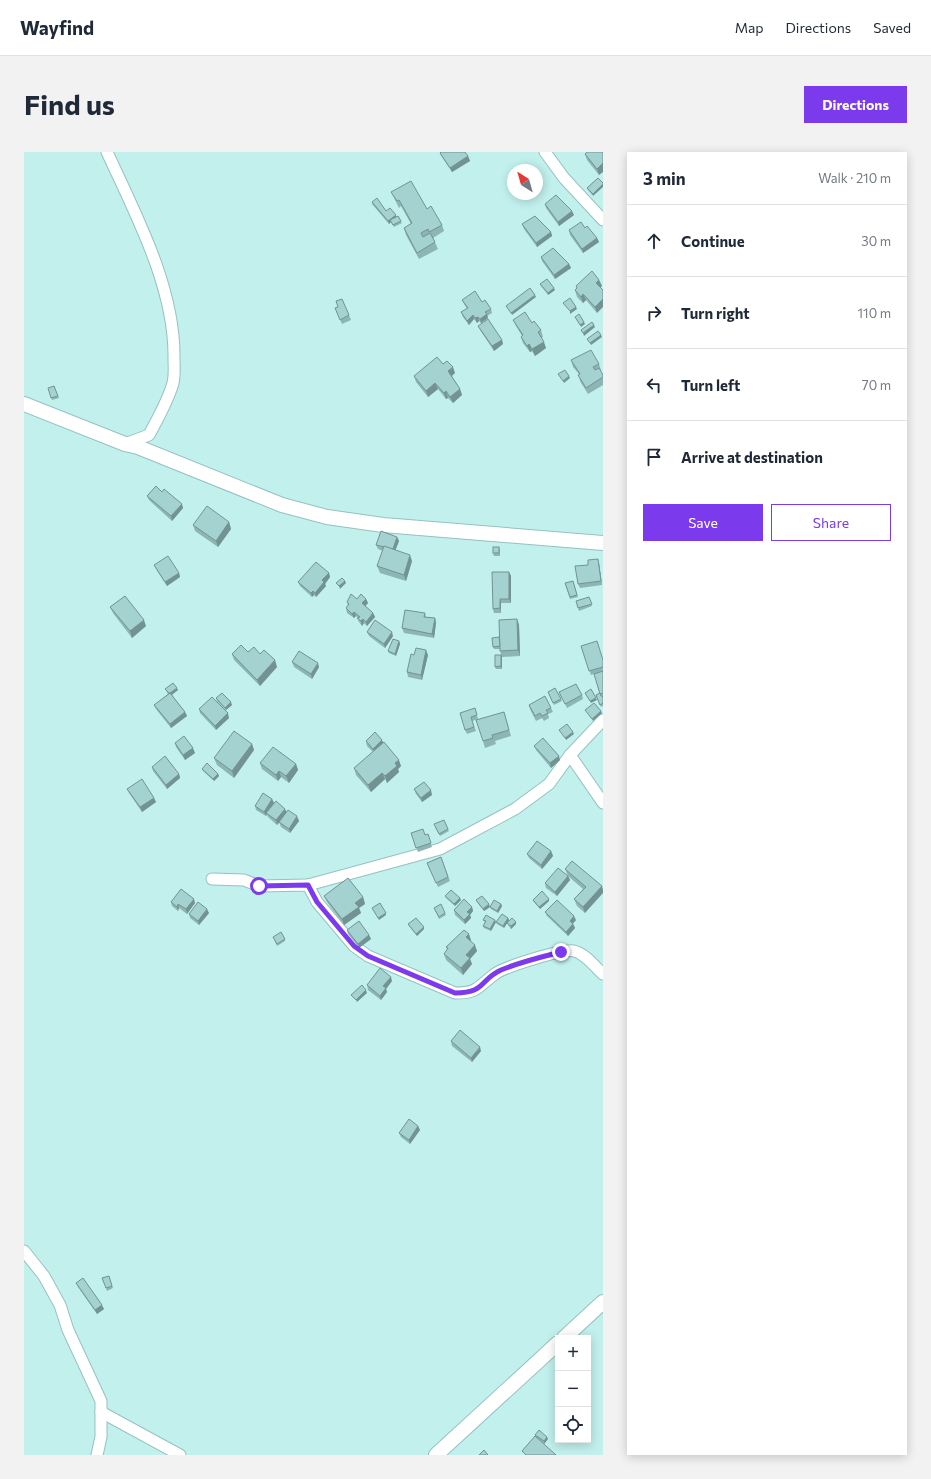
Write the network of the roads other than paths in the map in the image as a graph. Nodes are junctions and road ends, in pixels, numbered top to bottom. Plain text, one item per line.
1 (107, 152) edge
2 (545, 152) edge
3 (603, 220) edge
4 (24, 404) edge
5 (126, 444) junction
6 (603, 543) edge
7 (603, 720) edge
8 (570, 755) junction
9 (603, 803) edge
10 (212, 879) dead end
11 (308, 885) junction
12 (603, 974) edge
13 (24, 1251) edge
14 (603, 1302) edge
15 (567, 1335) edge
16 (555, 1346) edge
17 (101, 1412) junction
18 (97, 1455) edge
19 (180, 1455) edge
20 (436, 1455) edge

1 - 5 street
2 - 3 street
4 - 5 street
5 - 6 street
7 - 8 street
8 - 9 street
8 - 11 street
10 - 11 street
11 - 12 street
13 - 17 street
14 - 15 street
16 - 20 street
17 - 18 street
17 - 19 street

